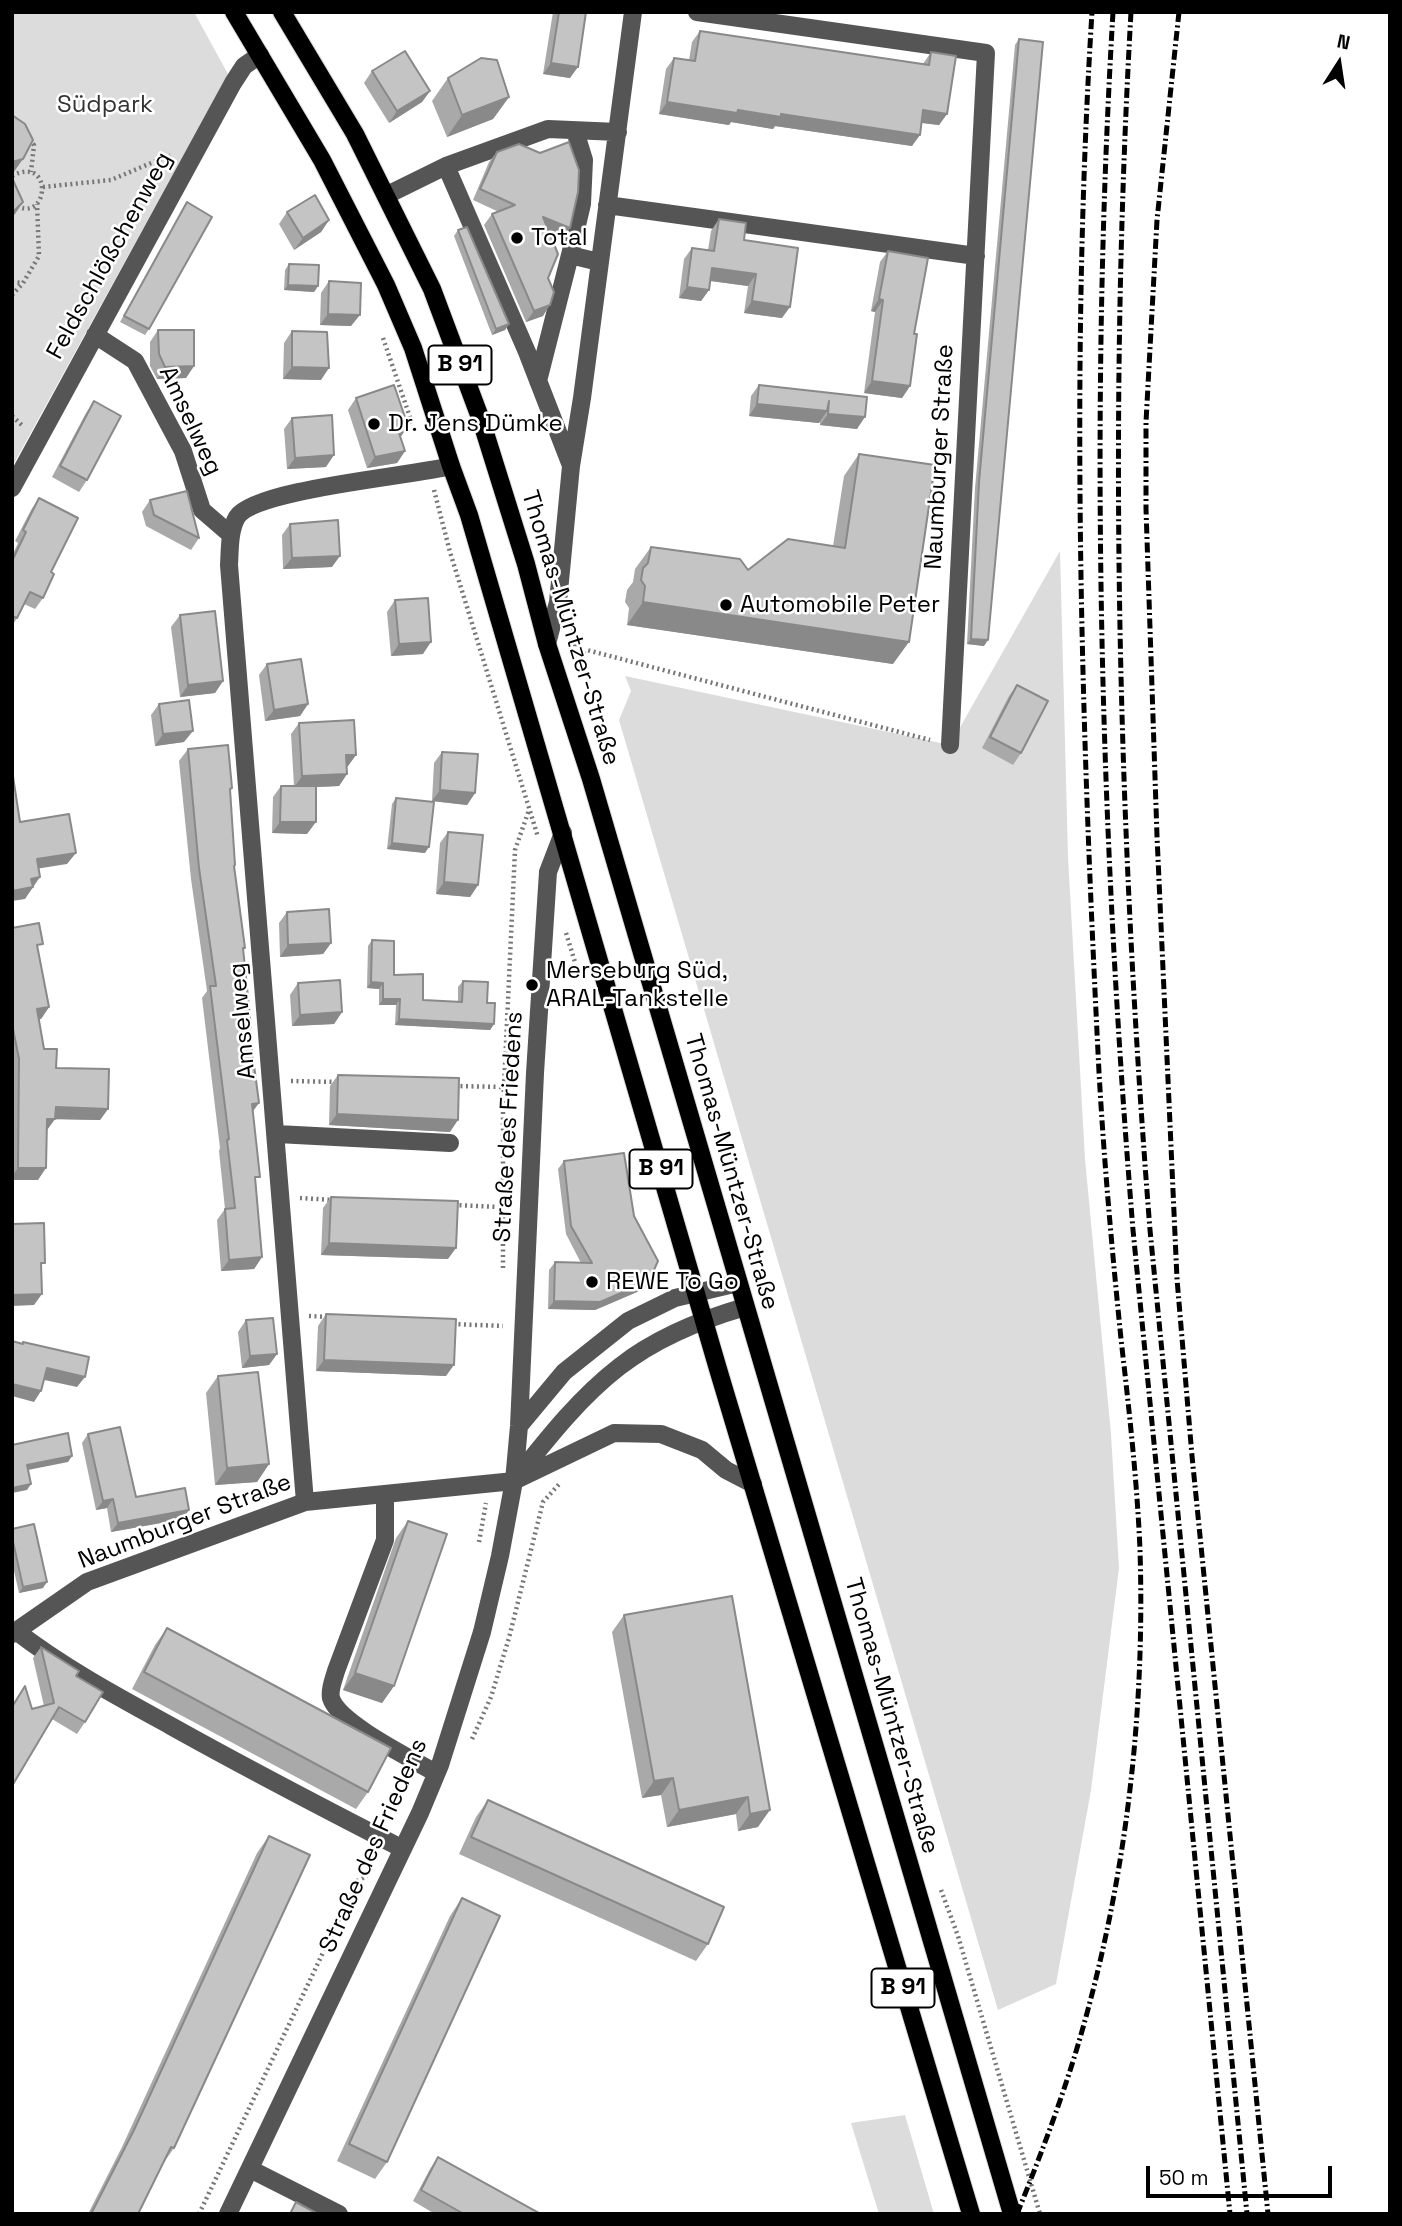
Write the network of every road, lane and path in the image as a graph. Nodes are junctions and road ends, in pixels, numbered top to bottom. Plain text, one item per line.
1 (234, 12) edge
2 (282, 12) edge
3 (633, 12) edge
4 (696, 12) edge
5 (260, 55) junction
6 (575, 131) junction
7 (618, 132) junction
8 (27, 137) edge
9 (200, 142) junction
10 (446, 166) junction
11 (31, 172) junction
12 (12, 176) edge
13 (43, 187) junction
14 (387, 195) junction
15 (12, 203) edge
16 (37, 204) junction
17 (607, 205) junction
18 (569, 255) junction
19 (976, 256) junction
20 (599, 262) junction
21 (12, 282) edge
22 (23, 283) junction
23 (12, 295) edge
24 (95, 335) junction
25 (538, 381) junction
26 (451, 466) junction
27 (571, 466) junction
28 (12, 488) edge
29 (231, 535) junction
30 (547, 644) junction
31 (556, 670) junction
32 (950, 745) joint
33 (530, 809) dead end
34 (562, 833) junction
35 (272, 1080) junction
36 (343, 1082) edge
37 (453, 1086) edge
38 (504, 1087) junction
39 (277, 1134) junction
40 (450, 1143) dead end
41 (282, 1198) junction
42 (337, 1200) edge
43 (447, 1205) edge
44 (502, 1208) junction
45 (503, 1274) dead end
46 (738, 1283) junction
47 (697, 1292) junction
48 (745, 1307) junction
49 (504, 1313) dead end
50 (291, 1315) junction
51 (331, 1317) edge
52 (705, 1319) junction
53 (451, 1324) edge
54 (519, 1426) junction
55 (513, 1481) junction
56 (489, 1483) junction
57 (753, 1484) junction
58 (385, 1494) junction
59 (306, 1502) junction
60 (477, 1553) dead end
61 (14, 1632) edge
62 (436, 1773) junction
63 (403, 1849) junction
64 (372, 1874) dead end
65 (250, 2169) junction
66 (199, 2214) edge
67 (228, 2214) edge
68 (339, 2214) edge
69 (971, 2214) edge
70 (1012, 2214) edge

1 - 5 main road, B 91
2 - 14 main road, Thomas-Müntzer-Straße / B 91
3 - 7 street
4 - 19 street, Naumburger Straße
5 - 9 street, Feldschlößchenweg
5 - 26 main road, B 91
6 - 7 street
6 - 10 street
6 - 18 street
7 - 17 street
8 - 11 path
9 - 13 path
9 - 24 street, Feldschlößchenweg
10 - 14 street
10 - 25 street
11 - 12 path
11 - 13 path
13 - 16 path
14 - 30 main road, Thomas-Müntzer-Straße / B 91
15 - 16 path
16 - 22 path
17 - 19 street
17 - 20 street
18 - 20 street
18 - 25 street
19 - 32 street, Naumburger Straße
20 - 27 street
21 - 22 path
22 - 23 path
24 - 28 street, Feldschlößchenweg
24 - 29 street, Amselweg
25 - 27 street
26 - 29 street
26 - 34 main road, B 91
27 - 30 street
29 - 35 street, Amselweg
30 - 31 main road, Thomas-Müntzer-Straße / B 91
31 - 32 path
31 - 46 main road, Thomas-Müntzer-Straße / B 91
33 - 38 path
34 - 47 main road, B 91
34 - 54 street, Straße des Friedens
35 - 36 path
35 - 39 street, Amselweg
37 - 38 path
38 - 44 path
39 - 40 street
39 - 41 street, Amselweg
41 - 42 path
41 - 50 street, Amselweg
43 - 44 path
44 - 45 path
46 - 47 street
46 - 48 main road, Thomas-Müntzer-Straße / B 91
47 - 52 main road, B 91
47 - 54 street
48 - 52 street, Straße des Friedens
48 - 70 main road, Thomas-Müntzer-Straße / B 91
49 - 53 path
50 - 51 path
50 - 59 street, Amselweg
52 - 55 street, Straße des Friedens
52 - 57 main road, B 91
54 - 55 street, Straße des Friedens
55 - 56 street, Naumburger Straße
55 - 57 street
55 - 62 street, Straße des Friedens
56 - 58 street, Naumburger Straße
56 - 60 path
57 - 69 main road, B 91
58 - 59 street, Naumburger Straße
58 - 62 street
59 - 61 street, Naumburger Straße
61 - 63 street
62 - 63 street, Straße des Friedens
63 - 65 street, Straße des Friedens
64 - 66 path
65 - 67 street, Straße des Friedens
65 - 68 street

